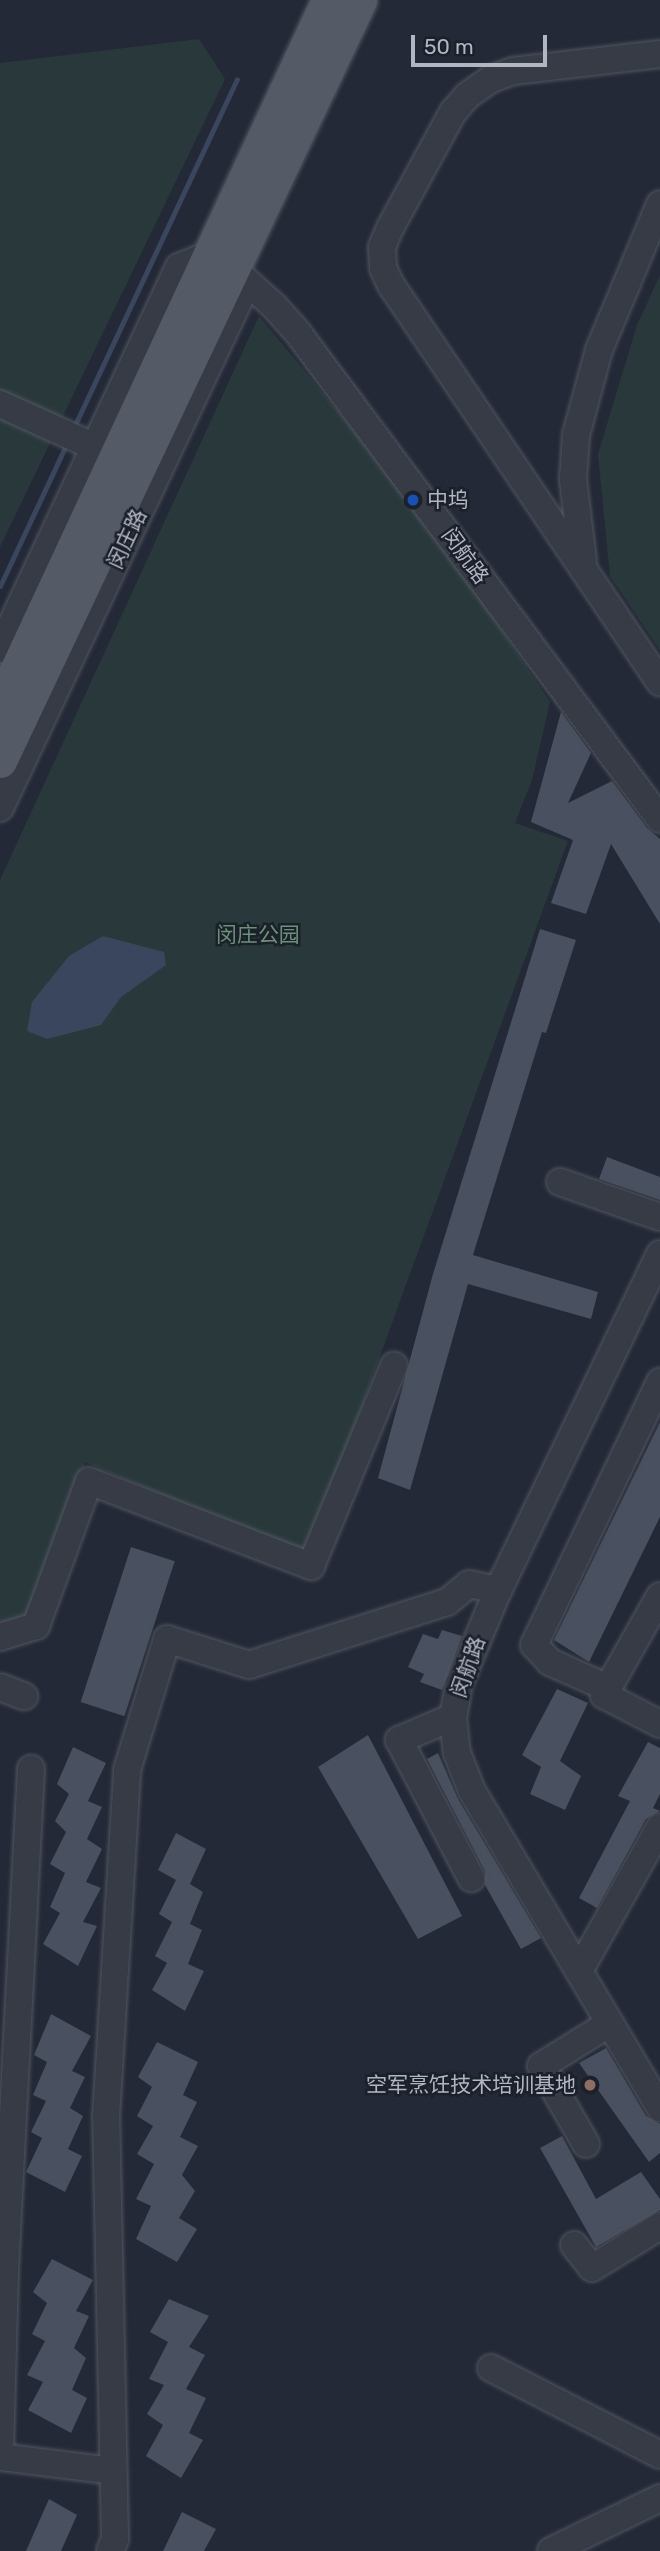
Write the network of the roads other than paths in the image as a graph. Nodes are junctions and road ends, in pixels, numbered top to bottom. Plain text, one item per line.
1 (328, 0) edge
2 (360, 0) edge
3 (660, 54) edge
4 (660, 204) edge
5 (220, 262) junction
6 (0, 404) edge
7 (78, 439) junction
8 (586, 573) junction
9 (0, 649) edge
10 (660, 683) edge
11 (0, 705) edge
12 (0, 761) edge
13 (0, 807) edge
14 (660, 819) edge
15 (560, 1182) dead end
16 (660, 1217) edge
17 (660, 1254) edge
18 (394, 1366) dead end
19 (660, 1382) edge
20 (498, 1591) junction
21 (660, 1596) edge
22 (0, 1637) edge
23 (608, 1688) junction
24 (453, 1717) junction
25 (660, 1724) edge
26 (31, 1769) dead end
27 (660, 1827) edge
28 (471, 1878) dead end
29 (579, 1970) junction
30 (610, 2023) junction
31 (660, 2108) edge
32 (586, 2144) dead end
33 (660, 2226) edge
34 (574, 2245) dead end
35 (491, 2368) dead end
36 (0, 2451) edge
37 (660, 2455) edge
38 (0, 2457) edge
39 (113, 2471) junction
40 (660, 2498) edge
41 (110, 2551) edge
42 (551, 2551) edge

1 - 5 main road, 闵庄路
2 - 5 main road, 闵庄路
3 - 8 street
4 - 8 street
5 - 7 street
5 - 11 main road, 闵庄路
5 - 12 main road, 闵庄路
5 - 13 street, 闵庄路
5 - 14 street, 闵航路
6 - 7 street
7 - 9 street
8 - 10 street
15 - 16 street
17 - 20 street, 闵航路
18 - 22 street
19 - 23 street
20 - 24 street, 闵航路
20 - 39 street
21 - 23 street
23 - 25 street
24 - 28 street
24 - 29 street, 闵航路
26 - 36 street
27 - 29 street
29 - 30 street, 闵航路
30 - 31 street, 闵航路
30 - 32 street
33 - 34 street
35 - 37 street
38 - 39 street
39 - 41 street
40 - 42 street

